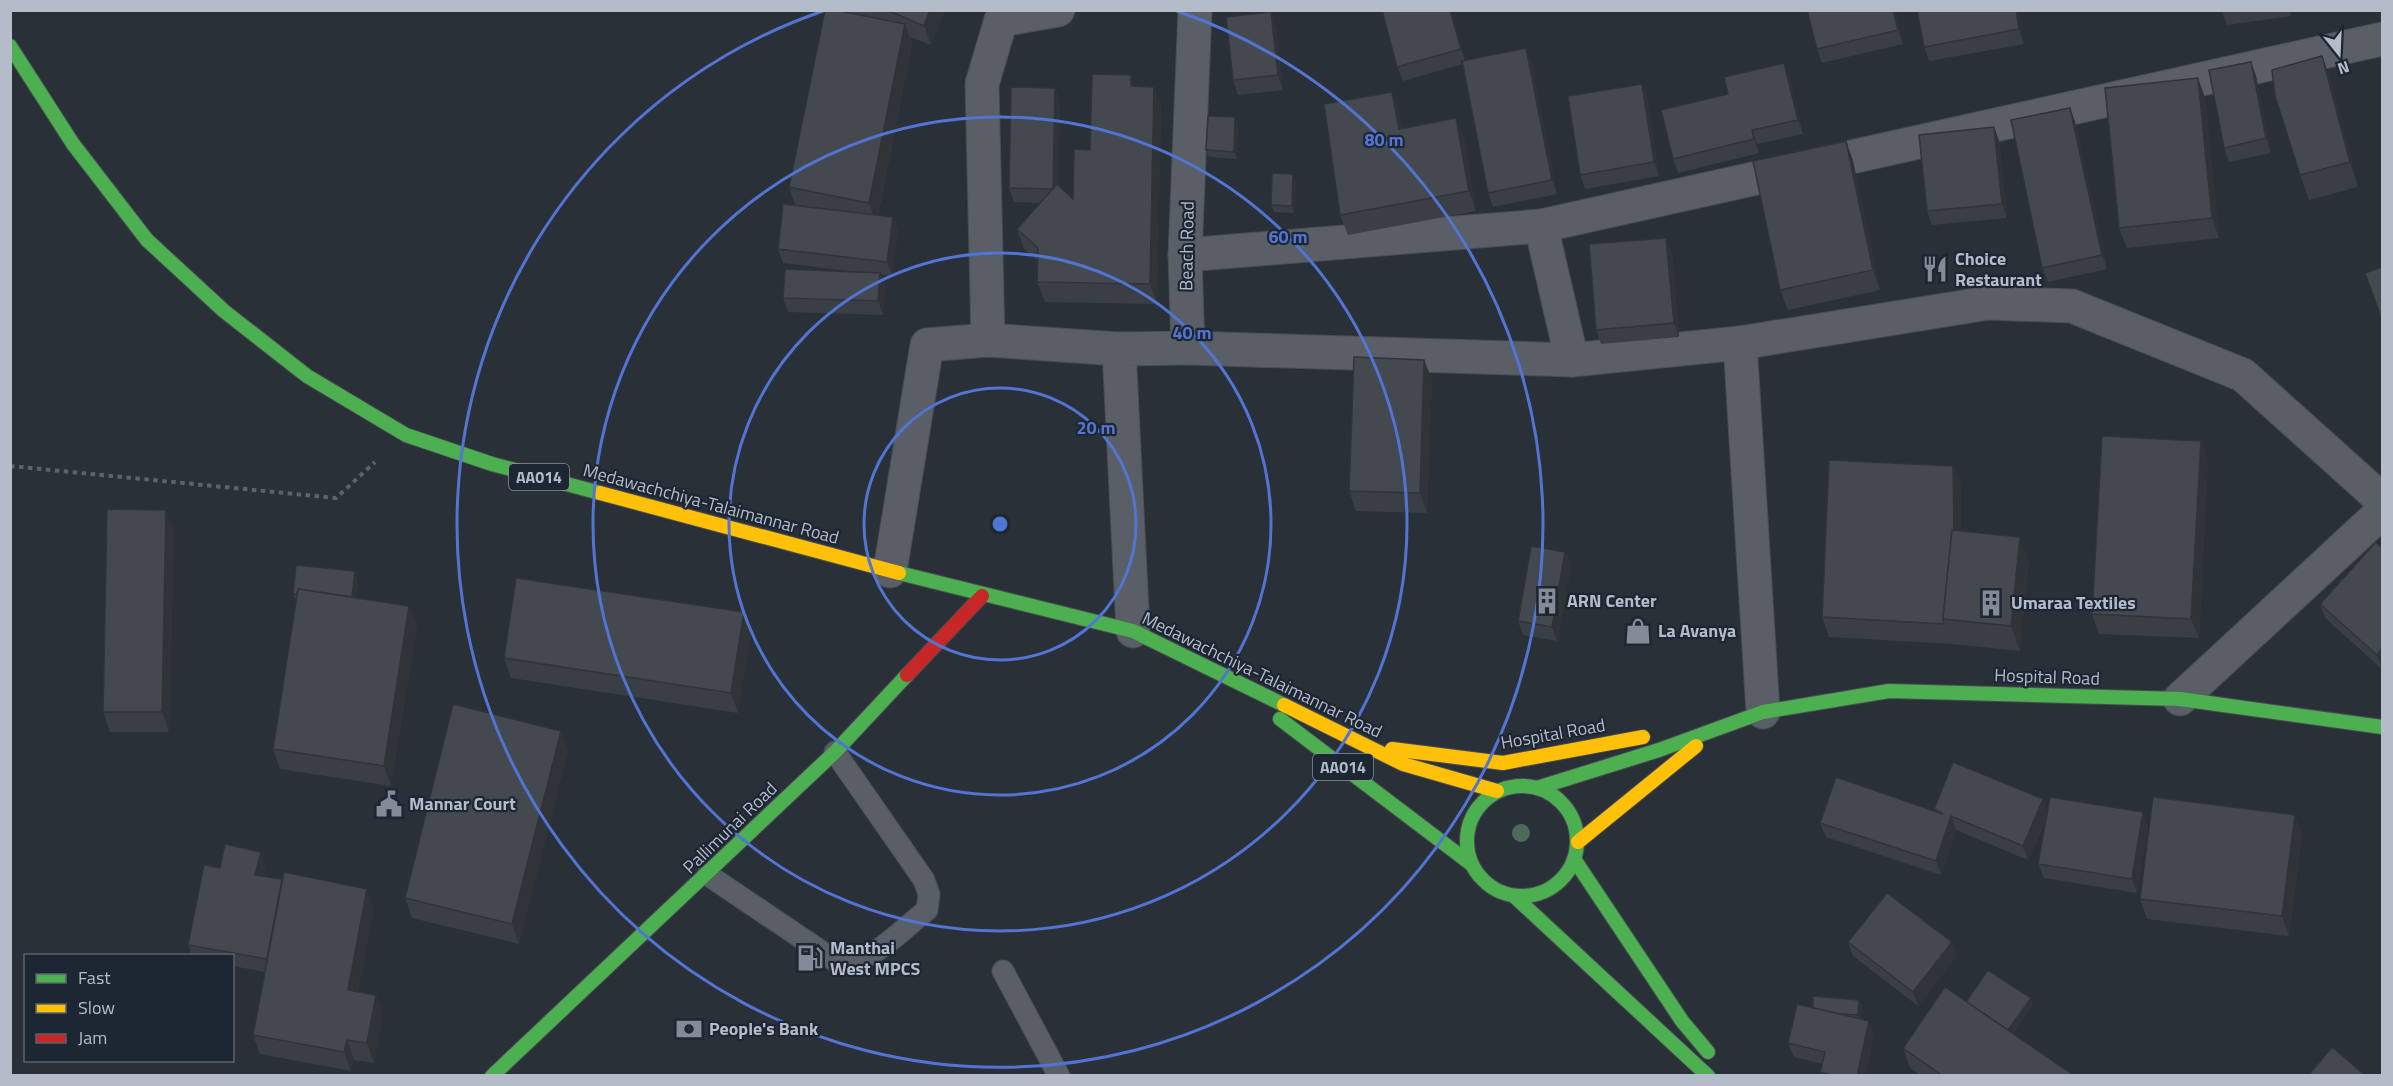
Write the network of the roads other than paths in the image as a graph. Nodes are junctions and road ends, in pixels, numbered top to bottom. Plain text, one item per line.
1 (1058, 10) edge
2 (1195, 10) edge
3 (2382, 39) edge
4 (10, 46) edge
5 (1541, 226) junction
6 (1185, 255) junction
7 (988, 340) junction
8 (1740, 343) junction
9 (1188, 348) junction
10 (1119, 349) junction
11 (1572, 360) junction
12 (2382, 500) edge
13 (2382, 513) edge
14 (890, 571) junction
15 (982, 596) junction
16 (1133, 631) junction
17 (1214, 669) junction
18 (2180, 699) junction
19 (1763, 712) junction
20 (2382, 727) edge
21 (1714, 732) junction
22 (1362, 744) junction
23 (835, 753) junction
24 (1538, 788) junction
25 (1497, 791) junction
26 (1578, 842) junction
27 (1574, 860) junction
28 (1471, 864) junction
29 (708, 875) junction
30 (1514, 896) junction
31 (1003, 971) dead end
32 (1714, 1071) edge
33 (492, 1076) edge
34 (1059, 1076) edge

1 - 7 street
2 - 6 street, Beach Road
3 - 5 street
4 - 14 main road, Medawachchiya-Talaimannar Road / AA014
5 - 6 street
5 - 11 street
6 - 9 street, Beach Road
7 - 10 street
7 - 14 street
8 - 11 street
8 - 12 street
8 - 19 street
9 - 10 street
9 - 11 street
10 - 16 street
13 - 18 street
14 - 15 main road, Medawachchiya-Talaimannar Road / AA014
15 - 16 main road, Medawachchiya-Talaimannar Road / AA014
15 - 23 main road, Pallimunai Road
16 - 17 main road, Medawachchiya-Talaimannar Road / AA014
17 - 22 main road, Medawachchiya-Talaimannar Road / AA014
17 - 28 main road, AA014
18 - 19 main road, Hospital Road
18 - 20 main road, Hospital Road
19 - 21 main road, Hospital Road
21 - 22 main road, Hospital Road
21 - 24 main road, Hospital Road
21 - 26 main road
22 - 25 main road, Medawachchiya-Talaimannar Road / AA014
23 - 29 main road, Pallimunai Road
23 - 29 lane
24 - 25 main road
24 - 26 main road
25 - 28 main road
26 - 27 main road
27 - 30 main road
27 - 32 main road
28 - 30 main road
29 - 33 main road, Pallimunai Road
30 - 32 main road
31 - 34 lane

